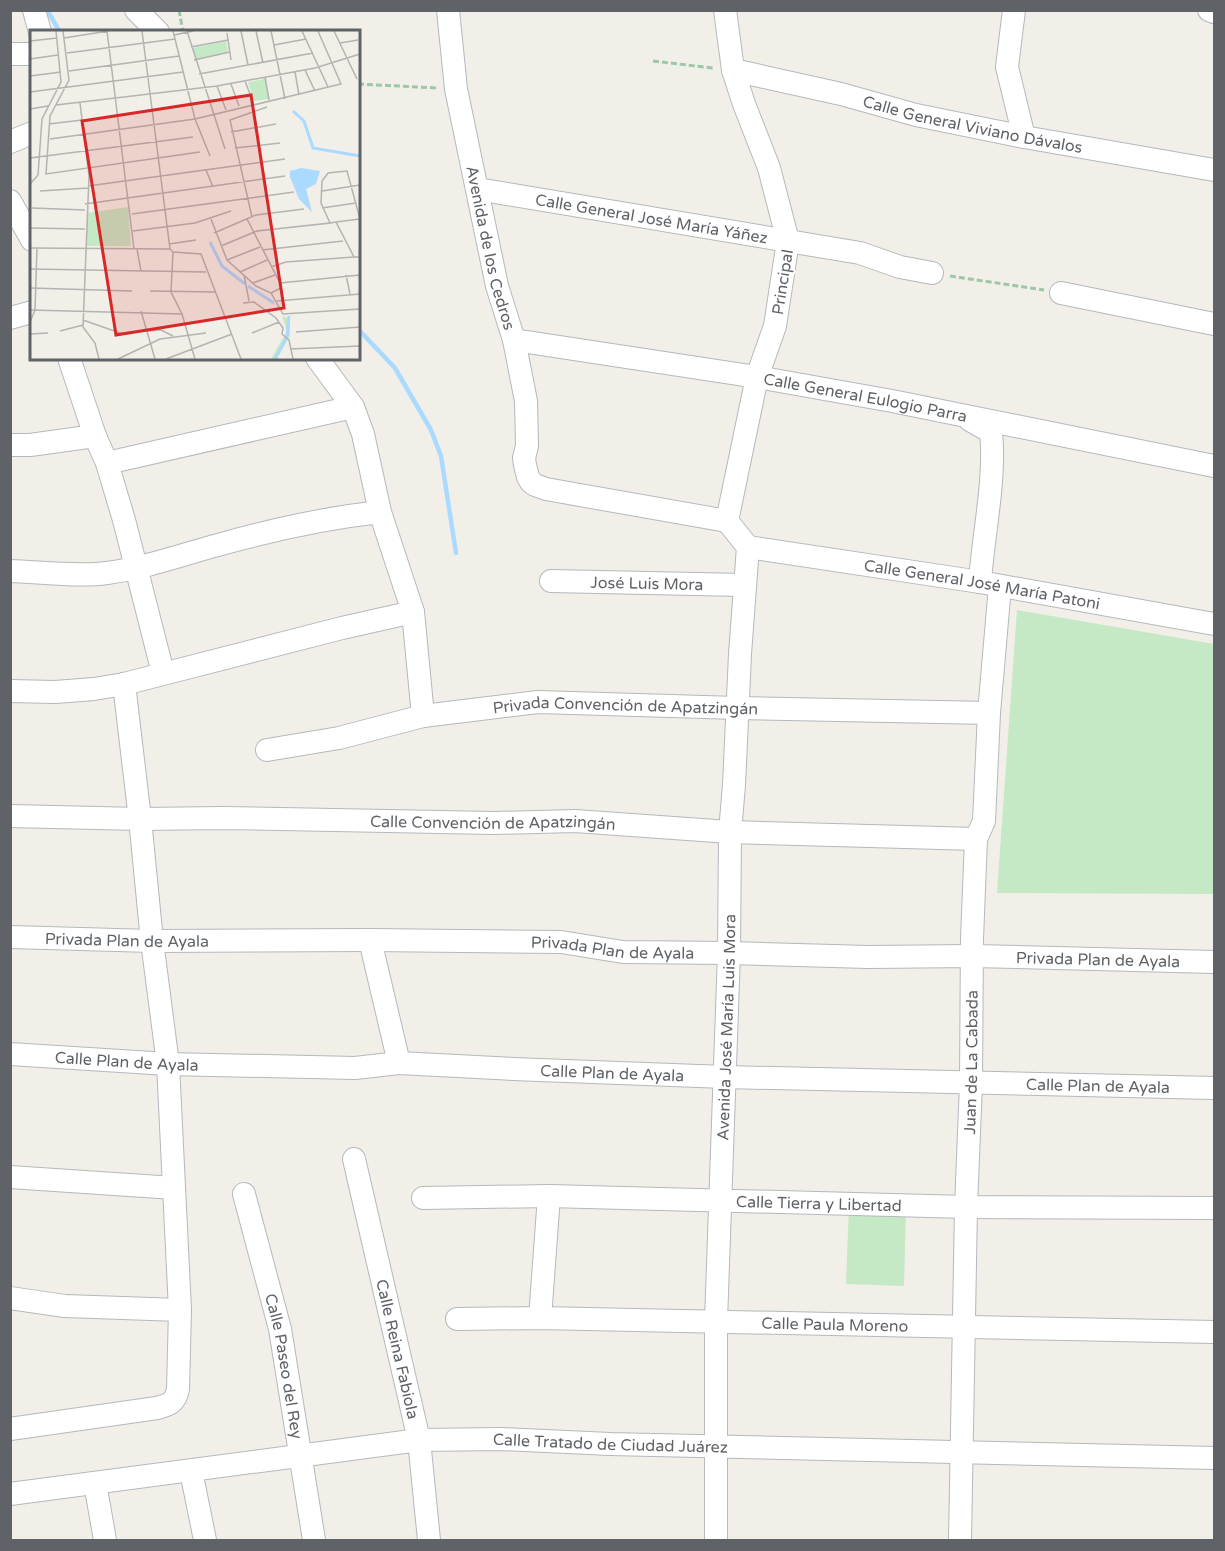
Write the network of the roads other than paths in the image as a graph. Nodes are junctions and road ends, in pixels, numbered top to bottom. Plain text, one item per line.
1 (34, 10) edge
2 (136, 10) edge
3 (448, 10) edge
4 (725, 10) edge
5 (1014, 10) edge
6 (1209, 10) edge
7 (1215, 12) edge
8 (39, 30) edge
9 (156, 30) edge
10 (10, 54) edge
11 (30, 54) edge
12 (733, 70) junction
13 (30, 134) edge
14 (1024, 137) junction
15 (10, 142) edge
16 (1215, 171) edge
17 (477, 189) junction
18 (10, 201) edge
19 (30, 236) edge
20 (788, 241) junction
21 (932, 273) road end
22 (1060, 293) road end
23 (30, 313) edge
24 (10, 318) edge
25 (1215, 324) edge
26 (514, 340) junction
27 (72, 360) edge
28 (318, 360) edge
29 (757, 377) junction
30 (353, 407) junction
31 (958, 413) junction
32 (95, 436) junction
33 (10, 445) edge
34 (107, 463) junction
35 (1215, 466) edge
36 (380, 512) junction
37 (727, 521) junction
38 (748, 547) junction
39 (137, 568) junction
40 (10, 571) edge
41 (551, 581) dead end
42 (990, 584) junction
43 (744, 585) junction
44 (413, 612) junction
45 (1215, 624) edge
46 (163, 673) junction
47 (124, 684) junction
48 (10, 691) edge
49 (737, 708) junction
50 (989, 713) junction
51 (423, 716) junction
52 (267, 750) dead end
53 (10, 816) edge
54 (140, 819) junction
55 (730, 832) junction
56 (976, 839) junction
57 (10, 937) edge
58 (370, 940) junction
59 (152, 941) junction
60 (729, 953) junction
61 (973, 956) junction
62 (1215, 962) edge
63 (10, 1054) edge
64 (399, 1063) junction
65 (168, 1064) junction
66 (725, 1077) junction
67 (971, 1083) junction
68 (1215, 1088) edge
69 (354, 1159) dead end
70 (10, 1177) edge
71 (174, 1188) junction
72 (244, 1194) dead end
73 (549, 1196) junction
74 (423, 1198) dead end
75 (721, 1201) junction
76 (966, 1207) junction
77 (1215, 1208) edge
78 (10, 1298) edge
79 (180, 1310) junction
80 (540, 1318) junction
81 (457, 1319) dead end
82 (717, 1321) junction
83 (965, 1326) junction
84 (1215, 1332) edge
85 (10, 1429) edge
86 (419, 1440) junction
87 (716, 1446) junction
88 (962, 1452) junction
89 (301, 1456) junction
90 (1215, 1458) edge
91 (191, 1471) junction
92 (95, 1483) junction
93 (10, 1494) edge
94 (105, 1540) edge
95 (206, 1540) edge
96 (314, 1540) edge
97 (429, 1540) edge
98 (716, 1540) edge
99 (960, 1540) edge

1 - 8 street
2 - 9 street
3 - 17 street, Avenida de los Cedros
4 - 12 street, Principal
5 - 14 street
6 - 7 street
10 - 11 street
12 - 14 street, Calle General Viviano Dávalos
12 - 20 street, Principal
13 - 15 street
14 - 16 street, Calle General Viviano Dávalos
17 - 20 street, Calle General José María Yáñez
17 - 26 street, Avenida de los Cedros
18 - 19 street
20 - 21 street, Calle General José María Yáñez
20 - 29 street, Principal
22 - 25 street
23 - 24 street
26 - 29 street, Calle General Eulogio Parra
26 - 37 street, Avenida de los Cedros
27 - 32 street
28 - 30 street
29 - 31 street, Calle General Eulogio Parra
29 - 37 street, Principal
30 - 34 street
30 - 36 street
31 - 35 street, Calle General Eulogio Parra
31 - 42 street, Juan de La Cabada
32 - 33 street
32 - 34 street
34 - 39 street
36 - 39 street
36 - 44 street
37 - 38 street
38 - 42 street, Calle General José María Patoni
38 - 43 street, Avenida José María Luis Mora
39 - 40 street
39 - 46 street
41 - 43 street, José Luis Mora
42 - 45 street, Calle General José María Patoni
42 - 50 street, Juan de La Cabada
43 - 49 street, Avenida José María Luis Mora
44 - 46 street
44 - 51 street
46 - 47 street
47 - 48 street
47 - 54 street
49 - 50 street, Privada Convención de Apatzingán
49 - 51 street, Privada Convención de Apatzingán
49 - 55 street, Avenida José María Luis Mora
50 - 56 street, Juan de La Cabada
51 - 52 street, Privada Convención de Apatzingán
53 - 54 street, Calle Convención de Apatzingán
54 - 55 street, Calle Convención de Apatzingán
54 - 59 street
55 - 56 street, Calle Convención de Apatzingán
55 - 60 street, Avenida José María Luis Mora
56 - 61 street, Juan de La Cabada
57 - 59 street, Privada Plan de Ayala
58 - 59 street, Privada Plan de Ayala
58 - 60 street, Privada Plan de Ayala
58 - 64 street
59 - 65 street
60 - 61 street, Privada Plan de Ayala
60 - 66 street, Avenida José María Luis Mora
61 - 62 street, Privada Plan de Ayala
61 - 67 street, Juan de La Cabada
63 - 65 street, Calle Plan de Ayala
64 - 65 street, Calle Plan de Ayala
64 - 66 street, Calle Plan de Ayala
65 - 71 street
66 - 67 street, Calle Plan de Ayala
66 - 75 street, Avenida José María Luis Mora
67 - 68 street, Calle Plan de Ayala
67 - 76 street, Juan de La Cabada
69 - 86 street, Calle Reina Fabiola
70 - 71 street
71 - 79 street
72 - 89 street, Calle Paseo del Rey
73 - 74 street, Calle Tierra y Libertad
73 - 75 street, Calle Tierra y Libertad
73 - 80 street
75 - 76 street, Calle Tierra y Libertad
75 - 82 street, Avenida José María Luis Mora
76 - 77 street, Calle Tierra y Libertad
76 - 83 street, Juan de La Cabada
78 - 79 street
79 - 85 street
80 - 81 street, Calle Paula Moreno
80 - 82 street, Calle Paula Moreno
82 - 83 street, Calle Paula Moreno
82 - 87 street, Avenida José María Luis Mora
83 - 84 street, Calle Paula Moreno
83 - 88 street, Juan de La Cabada
86 - 87 street, Calle Tratado de Ciudad Juárez
86 - 89 street, Calle Tratado de Ciudad Juárez
86 - 97 street, Calle Reina Fabiola
87 - 88 street, Calle Tratado de Ciudad Juárez
87 - 98 street, Avenida José María Luis Mora
88 - 90 street, Calle Tratado de Ciudad Juárez
88 - 99 street, Juan de La Cabada
89 - 91 street, Calle Tratado de Ciudad Juárez
89 - 96 street, Calle Paseo del Rey
91 - 92 street, Calle Tratado de Ciudad Juárez
91 - 95 street
92 - 93 street, Calle Tratado de Ciudad Juárez
92 - 94 street

